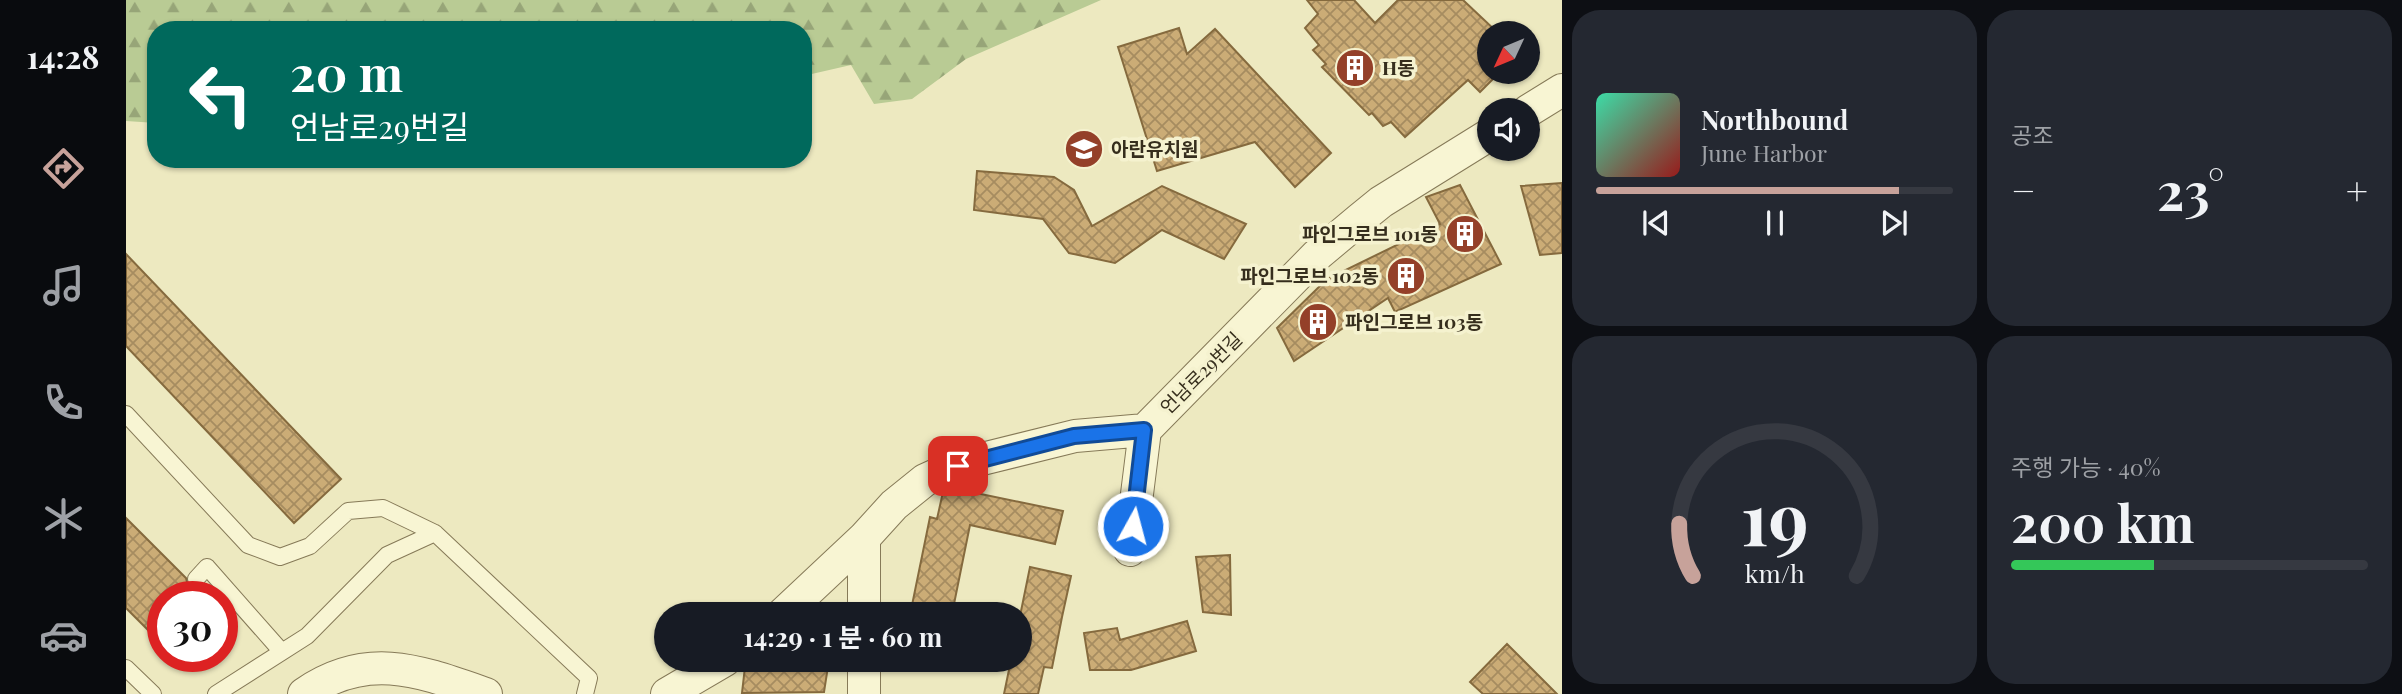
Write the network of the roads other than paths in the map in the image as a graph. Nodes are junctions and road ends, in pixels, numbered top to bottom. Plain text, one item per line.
1 (1562, 90) edge
2 (1540, 104) edge
3 (1477, 142) edge
4 (126, 414) edge
5 (1144, 430) junction
6 (435, 533) junction
7 (864, 538) junction
8 (1130, 550) dead end
9 (196, 579) dead end
10 (796, 602) edge
11 (864, 602) edge
12 (282, 652) junction
13 (126, 668) edge
14 (705, 672) edge
15 (864, 672) edge
16 (153, 694) edge
17 (216, 694) edge
18 (303, 694) edge
19 (486, 694) edge
20 (585, 694) edge
21 (667, 694) edge
22 (864, 694) edge

1 - 2 street
3 - 5 street, 언남로29번길
4 - 6 lane
5 - 7 street, 언남로29번길
5 - 8 street
6 - 12 lane
6 - 20 lane
7 - 10 street, 언남로29번길
7 - 11 street
9 - 12 lane
12 - 17 lane
13 - 16 lane
14 - 21 street
15 - 22 street
18 - 19 street

